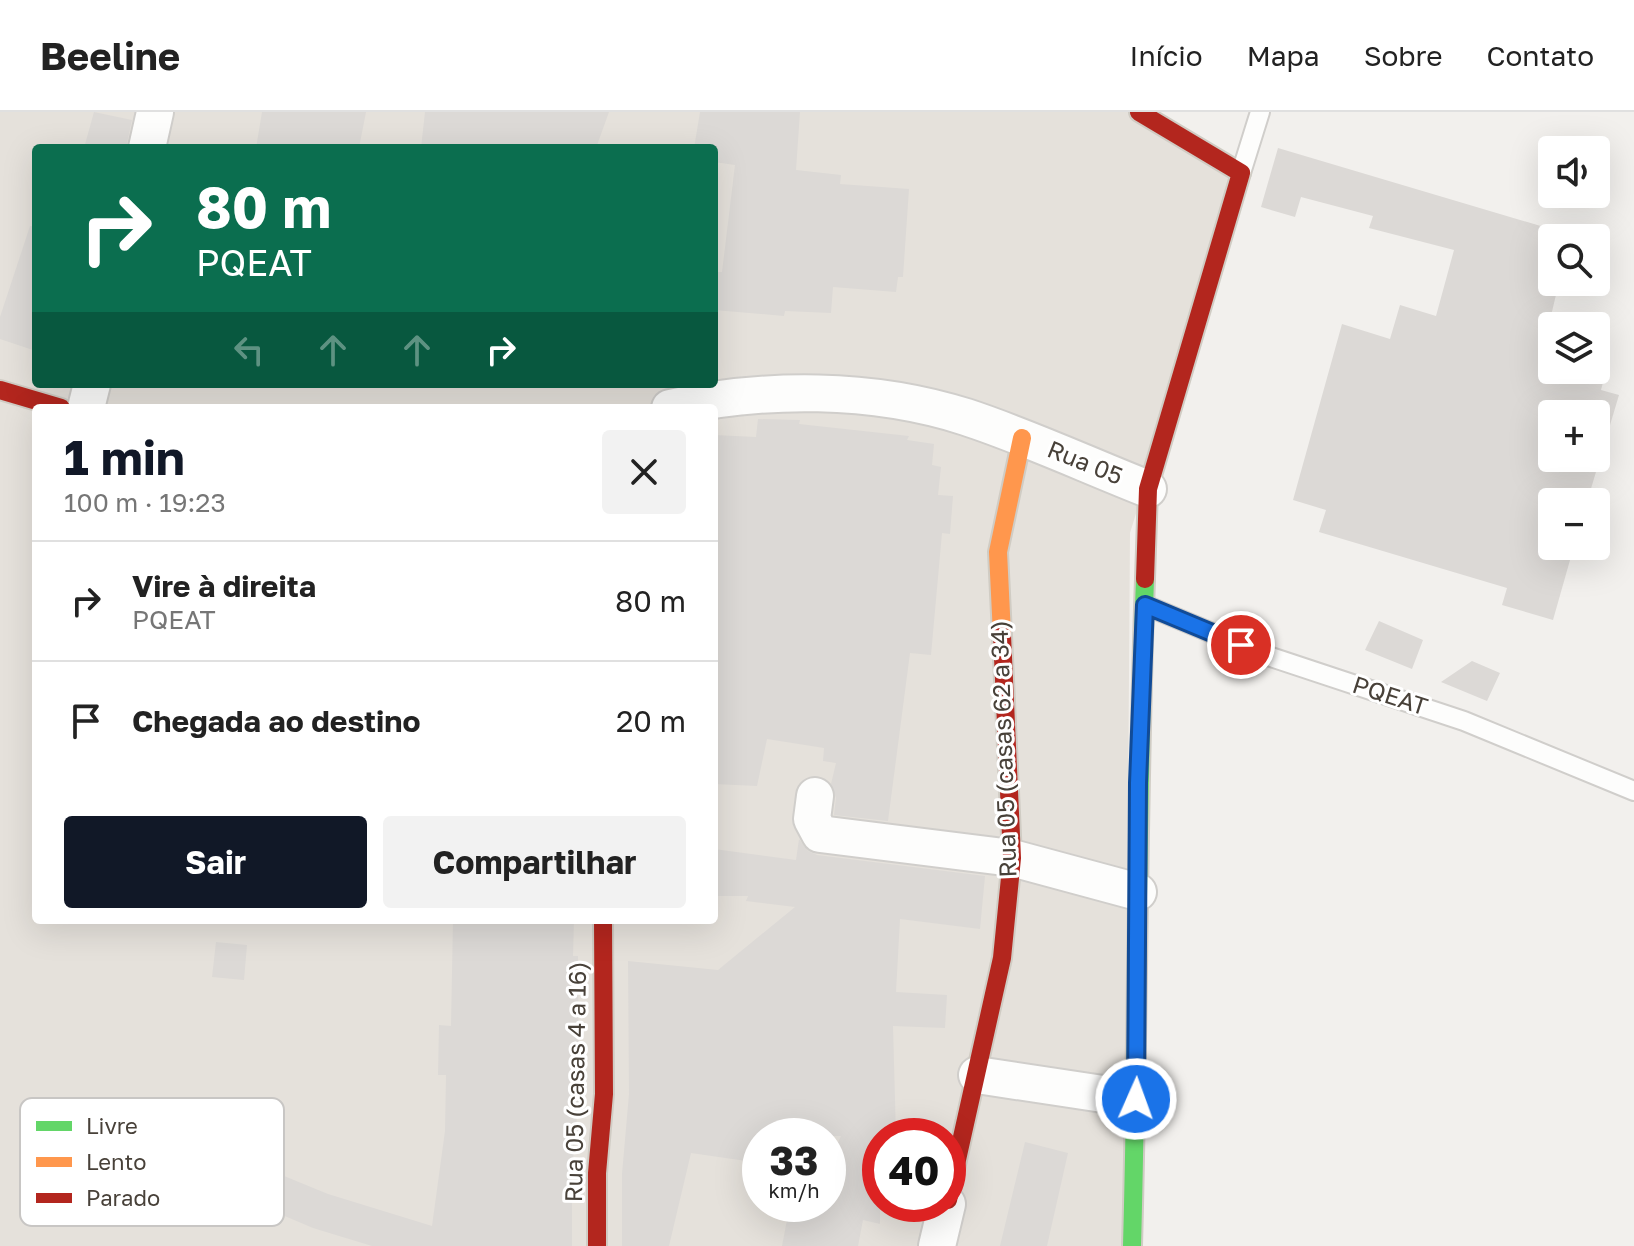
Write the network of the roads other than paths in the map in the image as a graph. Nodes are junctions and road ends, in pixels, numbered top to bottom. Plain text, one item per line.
1 (155, 112) edge
2 (1139, 112) edge
3 (1260, 112) edge
4 (148, 144) edge
5 (1241, 173) junction
6 (0, 390) edge
7 (47, 404) edge
8 (695, 404) edge
9 (1022, 438) junction
10 (1148, 489) junction
11 (1145, 605) junction
12 (1634, 791) edge
13 (815, 796) dead end
14 (1012, 858) junction
15 (1138, 892) junction
16 (603, 924) edge
17 (977, 1075) junction
18 (1136, 1099) junction
19 (966, 1123) edge
20 (943, 1222) edge
21 (597, 1246) edge
22 (937, 1246) edge
23 (1132, 1246) edge

1 - 4 street
2 - 5 street
3 - 5 lane
5 - 10 street
6 - 7 street
8 - 9 street, Rua 05
9 - 10 street, Rua 05
9 - 14 street, Rua 05 (casas 62 a 34)
10 - 11 street
11 - 12 lane, PQEAT
11 - 15 street
13 - 14 street
14 - 15 street
14 - 17 street, Rua 05 (casas 62 a 34)
15 - 18 street
16 - 21 street, Rua 05 (casas 4 a 16)
17 - 18 street
17 - 19 street, Rua 05 (casas 62 a 34)
18 - 23 street
20 - 22 street, Rua 05 (casas 62 a 34)

